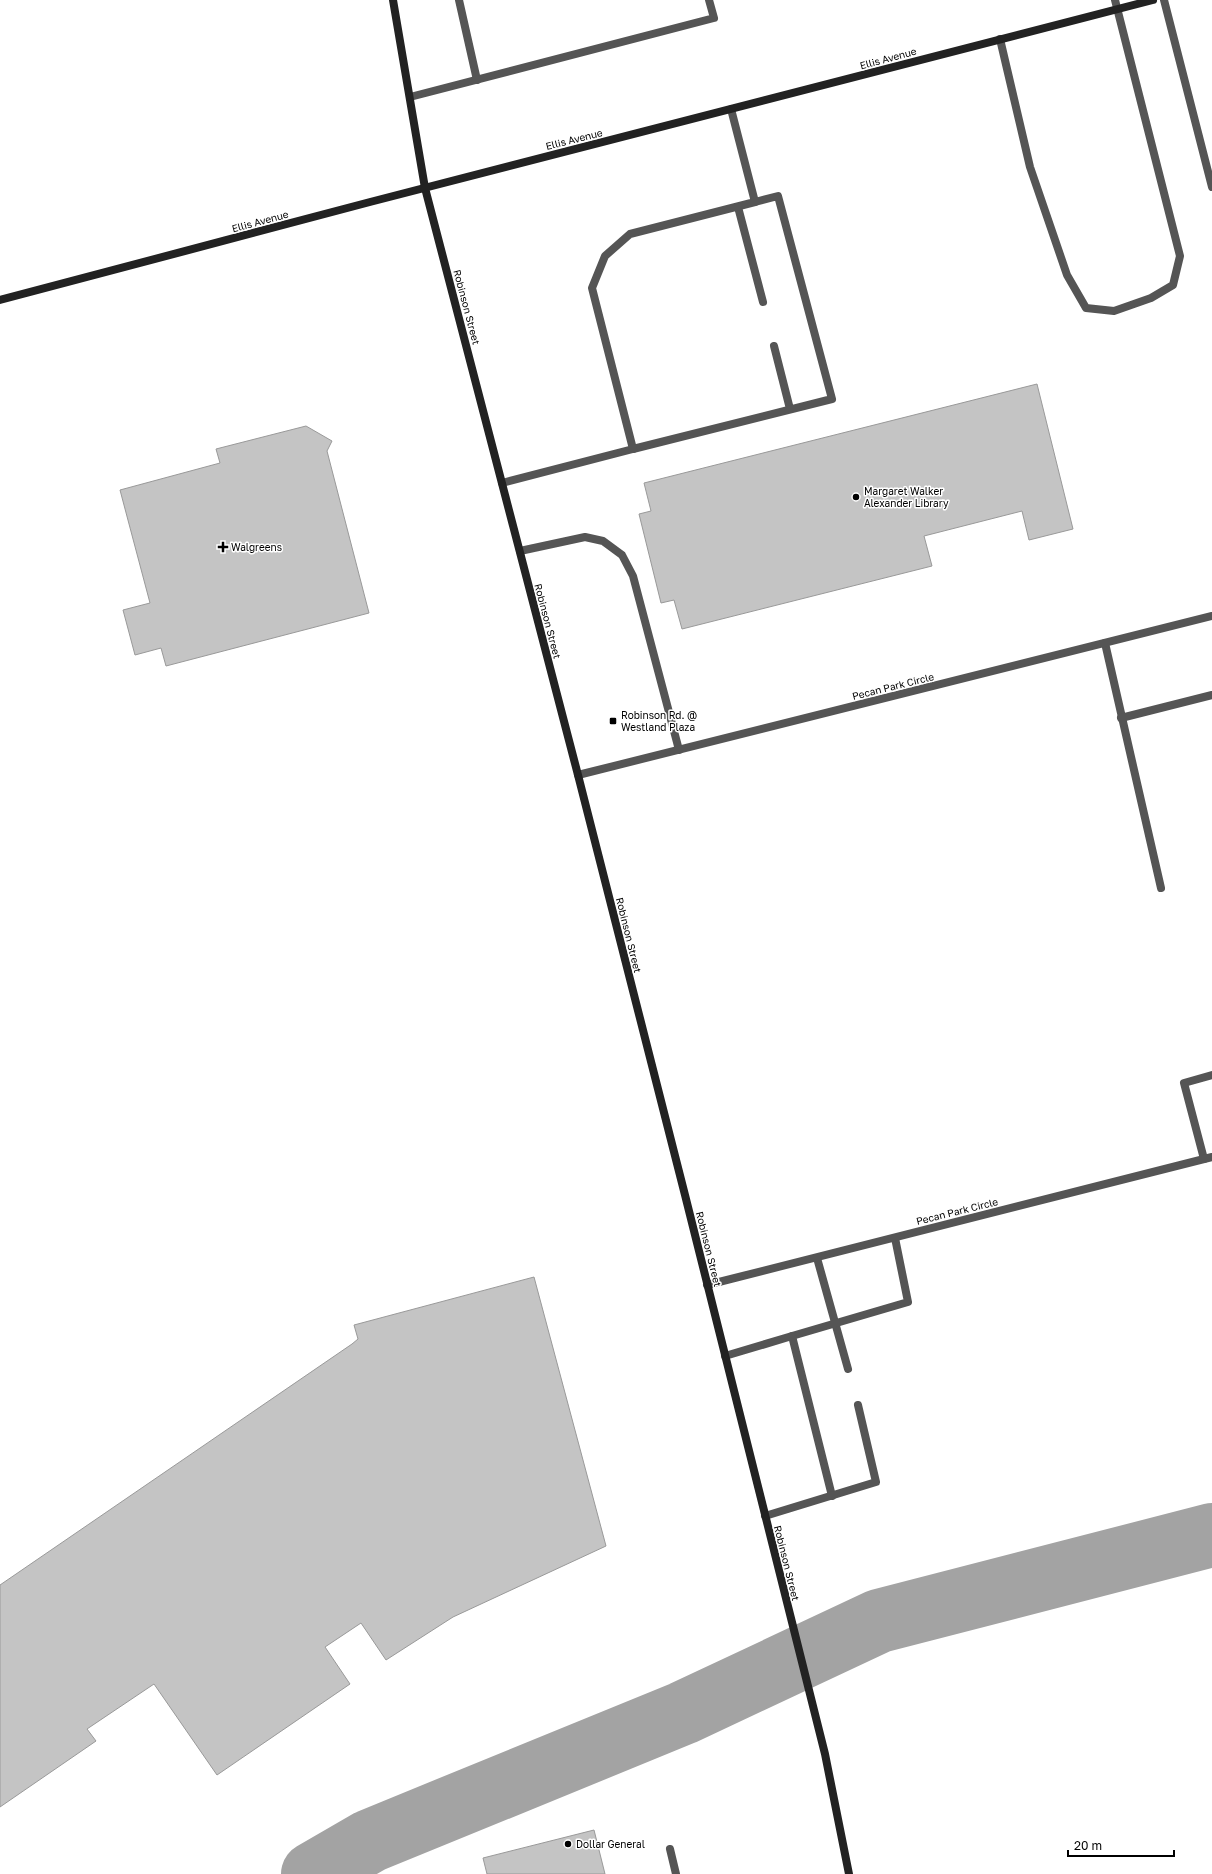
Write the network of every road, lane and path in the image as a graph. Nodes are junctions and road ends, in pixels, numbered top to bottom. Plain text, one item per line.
1 (393, 0) edge
2 (459, 0) edge
3 (709, 0) edge
4 (1115, 0) edge
5 (1153, 0) edge
6 (1164, 0) edge
7 (1118, 9) junction
8 (1000, 39) junction
9 (477, 80) junction
10 (410, 97) junction
11 (731, 109) junction
12 (1212, 187) edge
13 (425, 188) junction
14 (755, 202) junction
15 (738, 207) junction
16 (0, 300) edge
17 (763, 302) dead end
18 (774, 346) dead end
19 (790, 409) junction
20 (633, 449) junction
21 (502, 483) junction
22 (520, 551) junction
23 (1212, 616) edge
24 (1105, 643) junction
25 (1212, 695) edge
26 (1121, 718) junction
27 (679, 750) junction
28 (578, 775) junction
29 (1161, 888) dead end
30 (1212, 1075) edge
31 (1208, 1158) edge
32 (895, 1238) junction
33 (817, 1258) junction
34 (707, 1285) junction
35 (835, 1324) junction
36 (792, 1336) junction
37 (725, 1356) junction
38 (848, 1369) dead end
39 (858, 1405) dead end
40 (832, 1496) junction
41 (765, 1516) junction
42 (670, 1849) dead end
43 (676, 1874) edge
44 (849, 1874) edge

1 - 10 main road, Robinson Street
2 - 9 street
3 - 9 street
4 - 7 street
5 - 7 main road, Ellis Avenue
6 - 12 street
7 - 8 main road, Ellis Avenue
7 - 8 street
8 - 11 main road, Ellis Avenue
9 - 10 street
10 - 13 main road, Robinson Street
11 - 13 main road, Ellis Avenue
11 - 14 street
13 - 16 main road, Ellis Avenue
13 - 21 main road, Robinson Street
14 - 15 street
14 - 19 street
15 - 17 street
15 - 20 street
18 - 19 street
19 - 20 street
20 - 21 street
21 - 22 main road, Robinson Street
22 - 27 street
22 - 28 main road, Robinson Street
23 - 24 street, Pecan Park Circle
24 - 26 street
24 - 27 street, Pecan Park Circle
25 - 26 street
26 - 29 street
27 - 28 street, Pecan Park Circle
28 - 34 main road, Robinson Street
30 - 31 street
31 - 32 street, Pecan Park Circle
32 - 33 street, Pecan Park Circle
32 - 35 street
33 - 34 street, Pecan Park Circle
33 - 35 street
34 - 37 main road, Robinson Street
35 - 36 street
35 - 38 street
36 - 37 street
36 - 40 street
37 - 41 main road, Robinson Street
39 - 40 street
40 - 41 street
41 - 44 main road, Robinson Street
42 - 43 street

